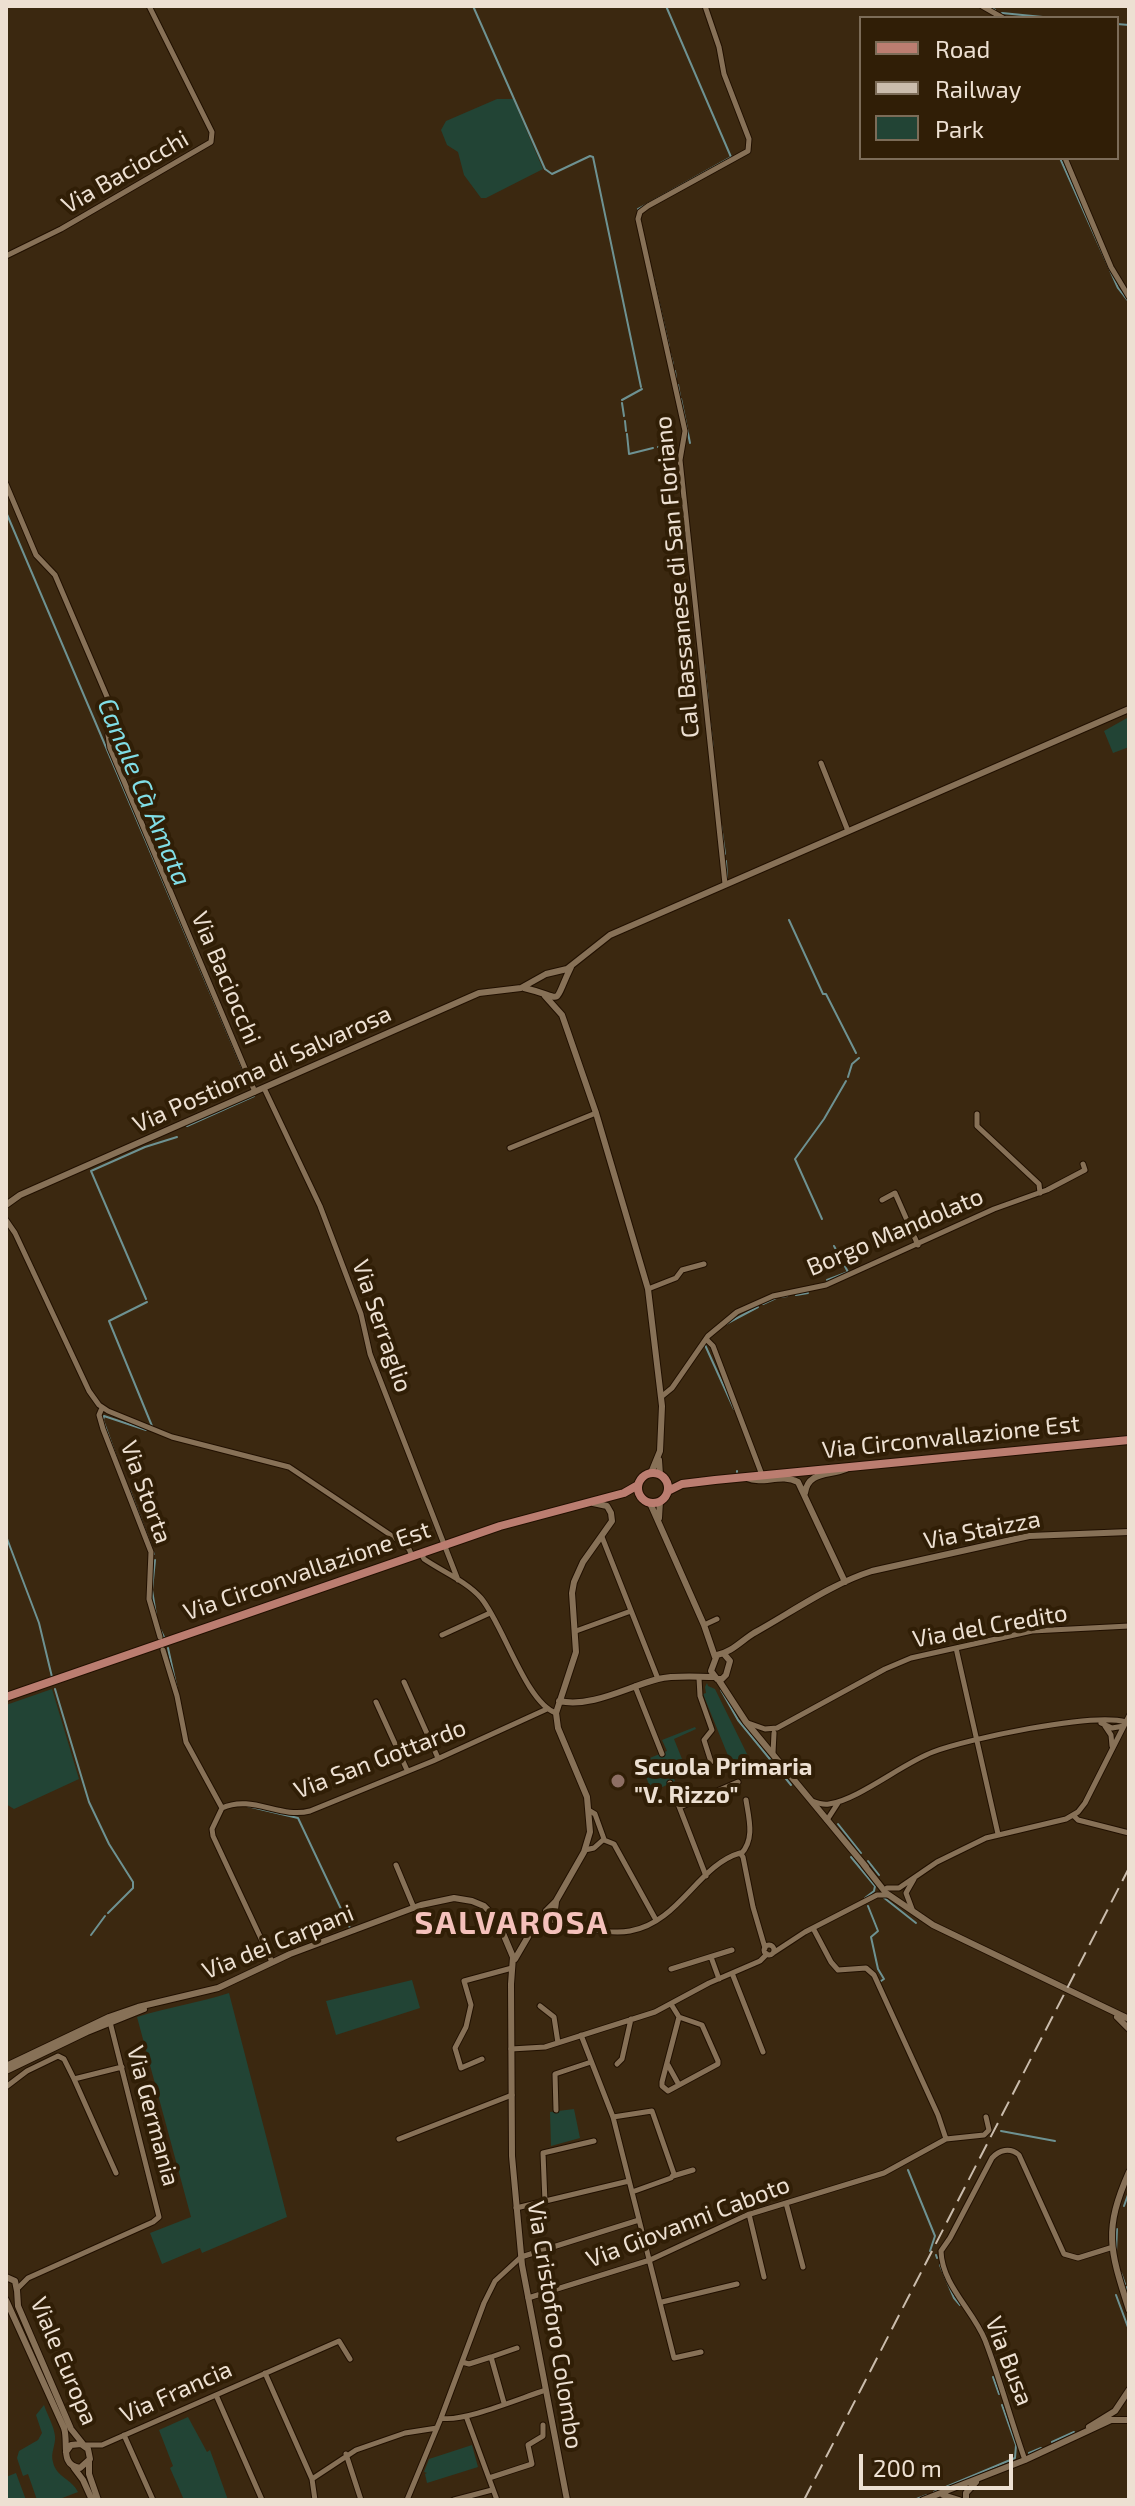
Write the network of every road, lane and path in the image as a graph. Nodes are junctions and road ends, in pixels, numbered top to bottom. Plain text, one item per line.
1 (149, 6) edge
2 (705, 6) edge
3 (982, 6) edge
4 (1000, 16) edge
5 (1066, 160) edge
6 (6, 256) edge
7 (1129, 297) edge
8 (6, 484) edge
9 (1129, 709) edge
10 (821, 763) dead end
11 (848, 831) junction
12 (725, 884) junction
13 (573, 965) junction
14 (553, 973) junction
15 (541, 979) junction
16 (521, 988) junction
17 (563, 988) junction
18 (544, 995) junction
19 (562, 1015) junction
20 (264, 1088) junction
21 (255, 1092) junction
22 (596, 1113) junction
23 (977, 1114) dead end
24 (510, 1148) dead end
25 (1083, 1164) dead end
26 (1040, 1193) junction
27 (20, 1195) junction
28 (6, 1197) edge
29 (882, 1200) dead end
30 (6, 1205) edge
31 (7, 1221) edge
32 (918, 1245) junction
33 (704, 1264) dead end
34 (648, 1289) junction
35 (706, 1339) junction
36 (661, 1397) junction
37 (102, 1408) junction
38 (1129, 1440) edge
39 (851, 1467) junction
40 (659, 1476) junction
41 (762, 1476) junction
42 (746, 1477) junction
43 (682, 1484) junction
44 (639, 1489) junction
45 (668, 1491) junction
46 (805, 1493) junction
47 (655, 1502) junction
48 (582, 1503) junction
49 (1129, 1532) edge
50 (602, 1537) junction
51 (444, 1545) junction
52 (417, 1554) junction
53 (458, 1580) junction
54 (845, 1582) junction
55 (631, 1611) junction
56 (490, 1613) junction
57 (717, 1619) dead end
58 (704, 1625) junction
59 (1129, 1626) edge
60 (576, 1631) junction
61 (442, 1635) dead end
62 (160, 1637) dead end
63 (711, 1643) junction
64 (956, 1648) junction
65 (733, 1649) junction
66 (163, 1650) dead end
67 (723, 1654) junction
68 (715, 1657) junction
69 (730, 1661) junction
70 (712, 1666) junction
71 (726, 1675) junction
72 (699, 1678) junction
73 (716, 1678) junction
74 (658, 1679) junction
75 (404, 1682) dead end
76 (635, 1686) junction
77 (728, 1692) junction
78 (6, 1697) edge
79 (559, 1701) junction
80 (376, 1702) dead end
81 (547, 1709) junction
82 (556, 1713) junction
83 (746, 1722) junction
84 (1096, 1722) junction
85 (1126, 1722) edge
86 (1104, 1725) junction
87 (771, 1731) junction
88 (759, 1738) junction
89 (977, 1741) junction
90 (1111, 1751) junction
91 (662, 1754) dead end
92 (438, 1758) junction
93 (776, 1758) junction
94 (407, 1770) junction
95 (689, 1771) dead end
96 (738, 1782) dead end
97 (670, 1783) dead end
98 (746, 1800) dead end
99 (811, 1800) junction
100 (842, 1800) junction
101 (832, 1804) junction
102 (1083, 1806) junction
103 (680, 1807) junction
104 (222, 1808) junction
105 (590, 1811) junction
106 (1073, 1816) junction
107 (825, 1818) junction
108 (1093, 1823) junction
109 (1129, 1833) edge
110 (998, 1834) junction
111 (604, 1840) junction
112 (585, 1850) junction
113 (741, 1854) junction
114 (396, 1865) dead end
115 (864, 1865) junction
116 (917, 1875) junction
117 (706, 1876) junction
118 (879, 1886) junction
119 (888, 1892) junction
120 (873, 1898) junction
121 (414, 1908) junction
122 (912, 1911) junction
123 (550, 1915) junction
124 (656, 1920) junction
125 (813, 1928) junction
126 (515, 1949) junction
127 (769, 1949) junction
128 (732, 1950) dead end
129 (711, 1957) junction
130 (272, 1962) junction
131 (513, 1965) junction
132 (671, 1969) dead end
133 (734, 1972) junction
134 (719, 1979) junction
135 (671, 2004) junction
136 (154, 2005) junction
137 (540, 2006) dead end
138 (1111, 2013) junction
139 (679, 2017) junction
140 (631, 2019) junction
141 (1129, 2019) edge
142 (107, 2022) junction
143 (89, 2025) junction
144 (1129, 2029) edge
145 (581, 2035) junction
146 (558, 2043) junction
147 (62, 2044) junction
148 (511, 2049) junction
149 (763, 2052) dead end
150 (482, 2059) dead end
151 (591, 2062) junction
152 (617, 2064) dead end
153 (667, 2064) junction
154 (122, 2067) junction
155 (6, 2068) edge
156 (74, 2079) junction
157 (679, 2085) junction
158 (6, 2087) edge
159 (512, 2095) junction
160 (556, 2110) dead end
161 (613, 2117) junction
162 (986, 2117) dead end
163 (399, 2139) dead end
164 (946, 2139) junction
165 (594, 2141) dead end
166 (693, 2170) dead end
167 (1129, 2172) edge
168 (116, 2173) dead end
169 (673, 2176) junction
170 (629, 2181) junction
171 (632, 2192) junction
172 (545, 2202) junction
173 (786, 2203) junction
174 (516, 2208) junction
175 (749, 2214) junction
176 (639, 2220) junction
177 (1110, 2248) junction
178 (521, 2257) junction
179 (650, 2260) junction
180 (803, 2267) dead end
181 (8, 2277) edge
182 (764, 2277) dead end
183 (28, 2278) junction
184 (737, 2284) dead end
185 (17, 2290) junction
186 (528, 2298) junction
187 (6, 2299) edge
188 (662, 2302) junction
189 (1129, 2310) edge
190 (517, 2348) dead end
191 (701, 2352) dead end
192 (491, 2357) junction
193 (350, 2359) dead end
194 (461, 2362) junction
195 (265, 2373) junction
196 (546, 2390) junction
197 (1129, 2390) edge
198 (216, 2395) junction
199 (1125, 2397) junction
200 (504, 2403) junction
201 (466, 2416) junction
202 (441, 2418) junction
203 (1129, 2419) edge
204 (543, 2425) dead end
205 (437, 2428) junction
206 (124, 2435) junction
207 (1079, 2435) junction
208 (84, 2445) junction
209 (102, 2445) junction
210 (66, 2452) junction
211 (346, 2454) junction
212 (90, 2458) junction
213 (1025, 2460) junction
214 (71, 2466) junction
215 (991, 2474) junction
216 (311, 2476) junction
217 (489, 2478) junction
218 (976, 2482) junction
219 (492, 2490) junction
220 (943, 2495) junction
221 (564, 2499) edge
222 (92, 2500) edge
223 (98, 2500) edge
224 (153, 2500) edge
225 (262, 2500) edge
226 (315, 2500) edge
227 (361, 2500) edge
228 (407, 2500) edge
229 (454, 2500) edge
230 (497, 2500) edge
231 (924, 2500) edge
232 (959, 2500) edge
233 (966, 2500) edge

1 - 6 street, Via Baciocchi
2 - 12 street, Cal Bassanese di San Floriano
3 - 4 street
5 - 7 street
8 - 21 street, Via Baciocchi
9 - 11 street, Via Postioma di Salvarosa
10 - 11 street
11 - 12 street, Via Postioma di Salvarosa
12 - 13 street, Via Postioma di Salvarosa
13 - 14 street, Via Postioma di Salvarosa
13 - 17 street, Via Postioma di Salvarosa
14 - 15 street, Via Postioma di Salvarosa
14 - 17 street
15 - 16 street, Via Postioma di Salvarosa
15 - 18 street
16 - 18 street, Via Postioma di Salvarosa
16 - 20 street, Via Postioma di Salvarosa
17 - 18 street
17 - 19 street
18 - 19 street
19 - 22 street
20 - 21 street, Via Postioma di Salvarosa
20 - 51 street, Via Serraglio
21 - 27 street, Via Postioma di Salvarosa
22 - 24 street
22 - 34 street
23 - 26 street
25 - 26 street, Borgo Mandolato
26 - 32 street, Borgo Mandolato
27 - 28 street, Via Postioma di Salvarosa
27 - 30 street, Via Postioma di Salvarosa
29 - 32 street
31 - 37 street
32 - 35 street, Borgo Mandolato
33 - 34 street
34 - 36 street
35 - 36 street, Borgo Mandolato
35 - 41 street
36 - 40 street
37 - 52 street
37 - 62 street, Via Storta
38 - 39 main road, Via Circonvallazione Est
39 - 41 main road, Via Circonvallazione Est
39 - 46 street
40 - 43 main road
40 - 44 main road
40 - 45 main road
41 - 42 main road, Via Circonvallazione Est
42 - 43 main road, Via Circonvallazione Est
42 - 46 street
43 - 45 main road
44 - 47 main road
44 - 48 main road, Via Circonvallazione Est
45 - 47 main road
46 - 54 street
47 - 58 street
48 - 50 street
48 - 51 main road, Via Circonvallazione Est
49 - 54 street, Via Staizza
50 - 55 street
50 - 60 street
51 - 52 main road, Via Circonvallazione Est
51 - 53 street, Via Serraglio
52 - 53 street
52 - 78 main road, Via Circonvallazione Est
53 - 56 street
54 - 65 street, Via Staizza
55 - 60 street
55 - 74 street
56 - 61 street
56 - 81 street
57 - 58 street
58 - 63 street
59 - 64 street, Via del Credito
60 - 79 street
63 - 67 street
63 - 68 street
64 - 87 street, Via del Credito
64 - 89 street
65 - 67 street, Via Staizza
65 - 69 street
66 - 104 street
67 - 68 street
67 - 69 street
68 - 70 street
69 - 71 street
70 - 72 street
70 - 73 street
71 - 73 street
71 - 77 street
72 - 73 street
72 - 74 street
72 - 95 street
73 - 77 street
74 - 76 street
75 - 92 street
76 - 79 street
76 - 91 street
77 - 83 street
79 - 82 street
80 - 94 street
81 - 82 street
81 - 92 street, Via San Gottardo
82 - 105 street
83 - 87 street
83 - 88 street
84 - 85 street
84 - 86 street
84 - 89 street
85 - 86 street
85 - 90 street
86 - 90 street
87 - 88 street
87 - 93 street
88 - 93 street
89 - 100 street
89 - 110 street
90 - 102 street
92 - 94 street, Via San Gottardo
93 - 99 street
94 - 104 street, Via San Gottardo
96 - 103 street
97 - 103 street
98 - 113 street
99 - 101 street
99 - 107 street
100 - 101 street
100 - 107 street
101 - 107 street
102 - 106 street
102 - 108 street
103 - 117 street
104 - 130 street
105 - 111 street
105 - 112 street
106 - 108 street
106 - 110 street
107 - 115 street
108 - 109 street
110 - 116 street
111 - 112 street
111 - 124 street
112 - 123 street
113 - 117 street
113 - 127 street
114 - 121 street
115 - 118 street
115 - 119 street
116 - 119 street
116 - 122 street
117 - 124 street
118 - 119 street
118 - 120 street
119 - 120 street
119 - 122 street
120 - 125 street
121 - 126 street, Via dei Carpani
121 - 130 street, Via dei Carpani
122 - 138 street
123 - 124 street
123 - 126 street, Via Cristoforo Colombo
125 - 127 street
125 - 164 street
126 - 131 street, Via Cristoforo Colombo
127 - 133 street
128 - 129 street
129 - 132 street
129 - 134 street
130 - 136 street, Via dei Carpani
131 - 148 street, Via Cristoforo Colombo
131 - 150 street
133 - 134 street
133 - 149 street
134 - 135 street
135 - 139 street
135 - 140 street
136 - 142 street, Via dei Carpani
136 - 142 street, Via dei Carpani
137 - 146 street
138 - 141 street
138 - 144 street
139 - 153 street
139 - 157 street
140 - 145 street
140 - 152 street
142 - 143 street, Via dei Carpani
142 - 147 street, Via dei Carpani
142 - 154 street, Via Germania
143 - 147 street, Via dei Carpani
143 - 155 street, Via dei Carpani
145 - 146 street
145 - 151 street
146 - 148 street
147 - 155 street, Via dei Carpani
148 - 159 street, Via Cristoforo Colombo
151 - 160 street
151 - 161 street
153 - 157 street
153 - 157 street
154 - 156 street
154 - 183 street, Via Germania
156 - 158 street
156 - 168 street
159 - 163 street
159 - 174 street, Via Cristoforo Colombo
161 - 169 street
161 - 170 street
162 - 164 street
164 - 173 street, Via Giovanni Caboto
165 - 172 street
166 - 169 street
167 - 177 street
169 - 171 street
170 - 171 street
170 - 172 street
171 - 176 street
172 - 174 street
173 - 175 street, Via Giovanni Caboto
173 - 180 street
174 - 178 street, Via Cristoforo Colombo
175 - 179 street, Via Giovanni Caboto
175 - 182 street
176 - 178 street
176 - 179 street
177 - 189 street
177 - 213 street, Via Busa
178 - 186 street, Via Cristoforo Colombo
178 - 194 street
179 - 186 street, Via Giovanni Caboto
179 - 188 street
181 - 183 street, Via Germania
181 - 185 street, Viale Europa
183 - 185 street, Via Germania
184 - 188 street
185 - 187 street, Viale Europa
185 - 208 street, Viale Europa
186 - 196 street, Via Cristoforo Colombo
187 - 210 street, Viale Europa
188 - 191 street
190 - 192 street
192 - 194 street
192 - 200 street
193 - 195 street, Via Francia
194 - 202 street
195 - 198 street, Via Francia
195 - 216 street, Via Francia
196 - 200 street
196 - 221 street, Via Cristoforo Colombo
197 - 199 street
198 - 206 street, Via Francia
198 - 225 street
199 - 203 street
199 - 207 street
200 - 201 street
201 - 202 street
201 - 217 street
202 - 205 street
203 - 207 street
204 - 217 street
205 - 211 street
205 - 228 street
206 - 209 street, Via Francia
206 - 224 street
207 - 213 street
208 - 209 street, Via Francia
208 - 210 street, Viale Europa
208 - 212 street, Viale Europa
209 - 212 street, Via Francia
210 - 214 street, Viale Europa
211 - 216 street
211 - 227 street
212 - 214 street, Viale Europa
212 - 223 street, Viale Europa
213 - 215 street
214 - 222 street, Viale Europa
215 - 218 street
215 - 231 street
216 - 226 street, Via Francia
217 - 219 street
218 - 220 street
218 - 233 street
219 - 229 street
219 - 230 street
220 - 231 street
220 - 232 street

